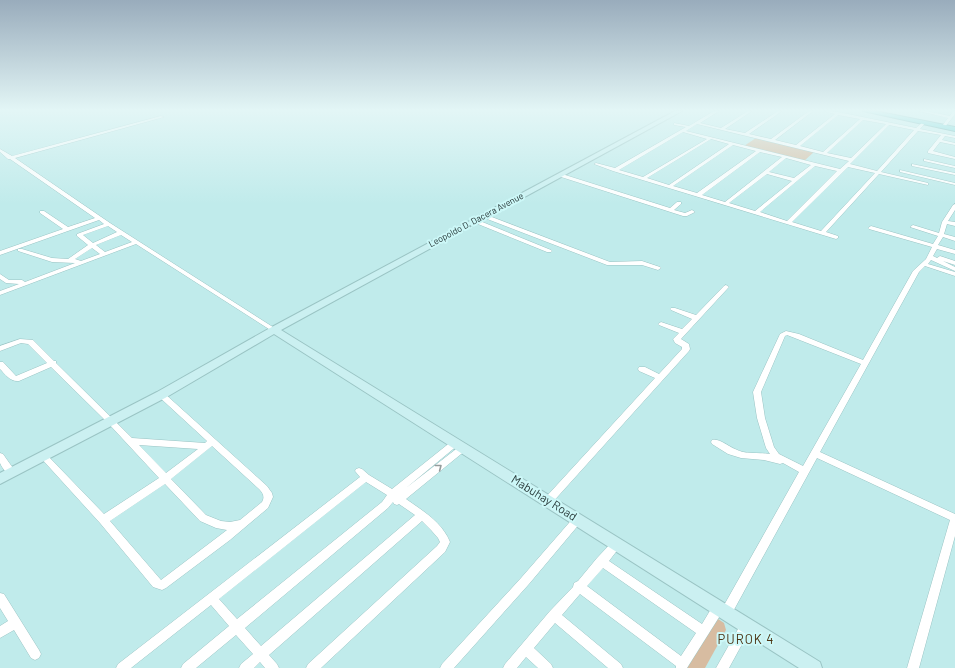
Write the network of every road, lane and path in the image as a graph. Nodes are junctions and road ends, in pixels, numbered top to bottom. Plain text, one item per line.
1 (69, 142) edge
2 (620, 142) edge
3 (664, 142) edge
4 (704, 142) edge
5 (724, 142) edge
6 (777, 142) edge
7 (802, 142) edge
8 (836, 142) edge
9 (870, 142) edge
10 (906, 142) edge
11 (938, 142) edge
12 (732, 144) junction
13 (797, 146) junction
14 (0, 150) edge
15 (759, 151) junction
16 (824, 153) junction
17 (10, 158) junction
18 (784, 158) junction
19 (955, 158) edge
20 (852, 160) junction
21 (926, 160) dead end
22 (596, 164) dead end
23 (813, 165) junction
24 (847, 165) junction
25 (914, 165) dead end
26 (955, 167) edge
27 (615, 170) junction
28 (902, 171) dead end
29 (766, 172) junction
30 (841, 172) junction
31 (879, 172) junction
32 (560, 174) junction
33 (955, 174) edge
34 (644, 178) junction
35 (795, 180) junction
36 (926, 184) dead end
37 (955, 184) edge
38 (670, 186) junction
39 (698, 195) junction
40 (726, 203) junction
41 (679, 204) dead end
42 (955, 206) edge
43 (671, 210) junction
44 (42, 212) dead end
45 (692, 212) dead end
46 (757, 212) junction
47 (953, 213) edge
48 (484, 216) junction
49 (99, 218) junction
50 (475, 221) junction
51 (789, 222) junction
52 (945, 222) junction
53 (108, 224) junction
54 (955, 224) edge
55 (913, 227) dead end
56 (871, 228) dead end
57 (67, 229) junction
58 (122, 232) junction
59 (823, 232) junction
60 (941, 235) junction
61 (836, 237) dead end
62 (955, 239) edge
63 (136, 242) junction
64 (92, 246) junction
65 (935, 246) junction
66 (20, 250) dead end
67 (549, 251) dead end
68 (955, 252) edge
69 (0, 253) edge
70 (104, 254) junction
71 (930, 256) junction
72 (87, 260) junction
73 (67, 262) junction
74 (955, 263) edge
75 (923, 264) junction
76 (658, 268) dead end
77 (955, 269) edge
78 (955, 274) edge
79 (0, 276) edge
80 (28, 282) junction
81 (726, 287) dead end
82 (0, 293) edge
83 (673, 309) dead end
84 (697, 318) junction
85 (661, 324) dead end
86 (274, 330) junction
87 (683, 332) junction
88 (0, 349) edge
89 (53, 363) junction
90 (865, 363) junction
91 (0, 364) edge
92 (642, 369) dead end
93 (660, 377) junction
94 (161, 395) junction
95 (111, 421) junction
96 (128, 441) junction
97 (715, 442) dead end
98 (209, 444) junction
99 (459, 445) junction
100 (815, 453) junction
101 (0, 456) edge
102 (44, 457) junction
103 (804, 472) junction
104 (12, 473) junction
105 (166, 478) junction
106 (0, 479) edge
107 (396, 497) junction
108 (548, 501) junction
109 (422, 515) junction
110 (578, 519) junction
111 (103, 520) junction
112 (247, 520) junction
113 (617, 544) junction
114 (601, 561) junction
115 (578, 586) junction
116 (0, 598) edge
117 (212, 598) junction
118 (722, 610) junction
119 (554, 615) junction
120 (16, 622) junction
121 (746, 626) junction
122 (237, 628) junction
123 (703, 631) junction
124 (0, 633) edge
125 (526, 649) junction
126 (36, 654) dead end
127 (261, 654) junction
128 (682, 666) edge
129 (122, 668) edge
130 (187, 668) edge
131 (245, 668) edge
132 (272, 668) edge
133 (312, 668) edge
134 (446, 668) edge
135 (509, 668) edge
136 (547, 668) edge
137 (617, 668) edge
138 (722, 668) edge
139 (814, 668) edge
140 (913, 668) edge

1 - 17 street
2 - 32 main road, Leopoldo D. Dacera Avenue
3 - 27 street
4 - 34 street
5 - 12 street
6 - 13 street
7 - 13 street
8 - 16 street
9 - 20 street
10 - 31 street
11 - 19 street
12 - 15 street
12 - 38 street
13 - 16 street
14 - 17 street
15 - 18 street
15 - 39 street
16 - 20 street
17 - 49 street
18 - 23 street
18 - 29 street
20 - 24 street
21 - 26 street
22 - 27 street
23 - 30 street
23 - 35 street
24 - 30 street
24 - 31 street
25 - 33 street
27 - 34 street
28 - 37 street
29 - 35 street
29 - 40 street
30 - 51 street
31 - 36 street
31 - 59 street
32 - 43 street
32 - 48 main road, Leopoldo D. Dacera Avenue
34 - 38 street
35 - 46 street
38 - 39 street
39 - 40 street
40 - 46 street
41 - 43 street
42 - 47 street
43 - 45 street
44 - 57 street
46 - 51 street
47 - 52 street
48 - 50 main road, Leopoldo D. Dacera Avenue
48 - 76 street
49 - 53 street
49 - 57 street
50 - 67 street
50 - 86 main road, Leopoldo D. Dacera Avenue
51 - 59 street
52 - 54 street
52 - 60 street
53 - 58 street
53 - 64 street
55 - 60 street
56 - 65 street
57 - 69 street
58 - 63 street
58 - 64 street
59 - 61 street
60 - 62 street
60 - 65 street
63 - 70 street
63 - 86 street
64 - 70 street
64 - 73 street
65 - 68 street
65 - 71 street
66 - 73 street
70 - 72 street
71 - 74 street
71 - 75 street
71 - 77 street
72 - 73 street
72 - 80 street
75 - 78 street
75 - 90 street
79 - 80 street
80 - 82 street
81 - 84 street
83 - 84 street
84 - 87 street
85 - 87 street
86 - 94 main road, Leopoldo D. Dacera Avenue
86 - 99 main road, Mabuhay Road
87 - 93 street
88 - 89 street
89 - 91 street
89 - 95 street
90 - 100 street
90 - 103 street
92 - 93 street
93 - 108 street
94 - 95 main road, Leopoldo D. Dacera Avenue
94 - 98 street
95 - 96 street
95 - 102 main road, Leopoldo D. Dacera Avenue
96 - 98 street
96 - 105 street
97 - 103 street
98 - 105 street
98 - 112 street
99 - 107 street
99 - 108 main road, Mabuhay Road
100 - 103 street
100 - 140 street
101 - 104 street
102 - 104 main road, Leopoldo D. Dacera Avenue
102 - 111 street
103 - 118 street
104 - 106 main road, Leopoldo D. Dacera Avenue
105 - 111 street
105 - 112 street
107 - 109 street
107 - 117 street
107 - 122 street
108 - 110 main road, Mabuhay Road
109 - 127 street
109 - 133 street
110 - 113 main road, Mabuhay Road
110 - 134 street
111 - 112 street
113 - 114 street
113 - 118 main road, Mabuhay Road
114 - 115 street
114 - 123 street
115 - 119 street
115 - 128 street
116 - 120 street
117 - 122 street
117 - 129 street
118 - 121 main road, Mabuhay Road
118 - 123 street
119 - 125 street
119 - 137 street
120 - 124 street
120 - 126 street
121 - 138 street
121 - 139 main road, Mabuhay Road
122 - 127 street
122 - 130 street
123 - 128 street
125 - 135 street
125 - 136 street
127 - 131 street
127 - 132 street

